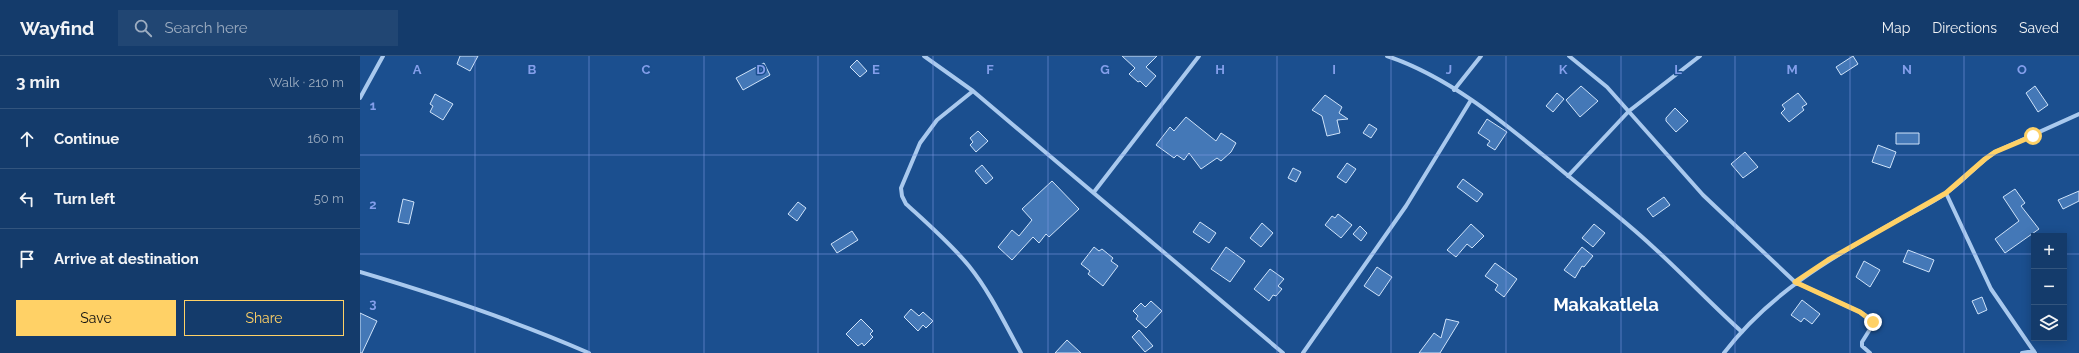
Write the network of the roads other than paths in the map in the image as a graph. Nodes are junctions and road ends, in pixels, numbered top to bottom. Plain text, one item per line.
1 (383, 56) edge
2 (924, 56) edge
3 (1199, 56) edge
4 (1387, 56) edge
5 (1481, 56) edge
6 (1568, 56) edge
7 (1700, 56) edge
8 (1454, 90) junction
9 (974, 91) junction
10 (360, 98) edge
11 (1471, 100) junction
12 (1629, 110) junction
13 (2079, 114) edge
14 (1568, 176) junction
15 (1094, 192) junction
16 (1946, 193) junction
17 (360, 272) edge
18 (1795, 282) junction
19 (1742, 332) junction
20 (2035, 352) edge
21 (588, 353) edge
22 (1021, 353) edge
23 (1283, 353) edge
24 (1303, 353) edge
25 (1724, 353) edge
26 (1870, 353) edge
27 (2022, 353) edge

1 - 10 street
2 - 9 street
3 - 15 street
4 - 8 street
5 - 8 street
6 - 12 street
7 - 12 street
8 - 11 street
9 - 15 street
9 - 22 street
11 - 14 street
11 - 24 street
12 - 14 street
12 - 18 street
13 - 16 street
14 - 19 street
15 - 23 street
16 - 18 street
16 - 20 street
17 - 21 street
18 - 19 street
18 - 26 street
19 - 25 street
20 - 27 street

